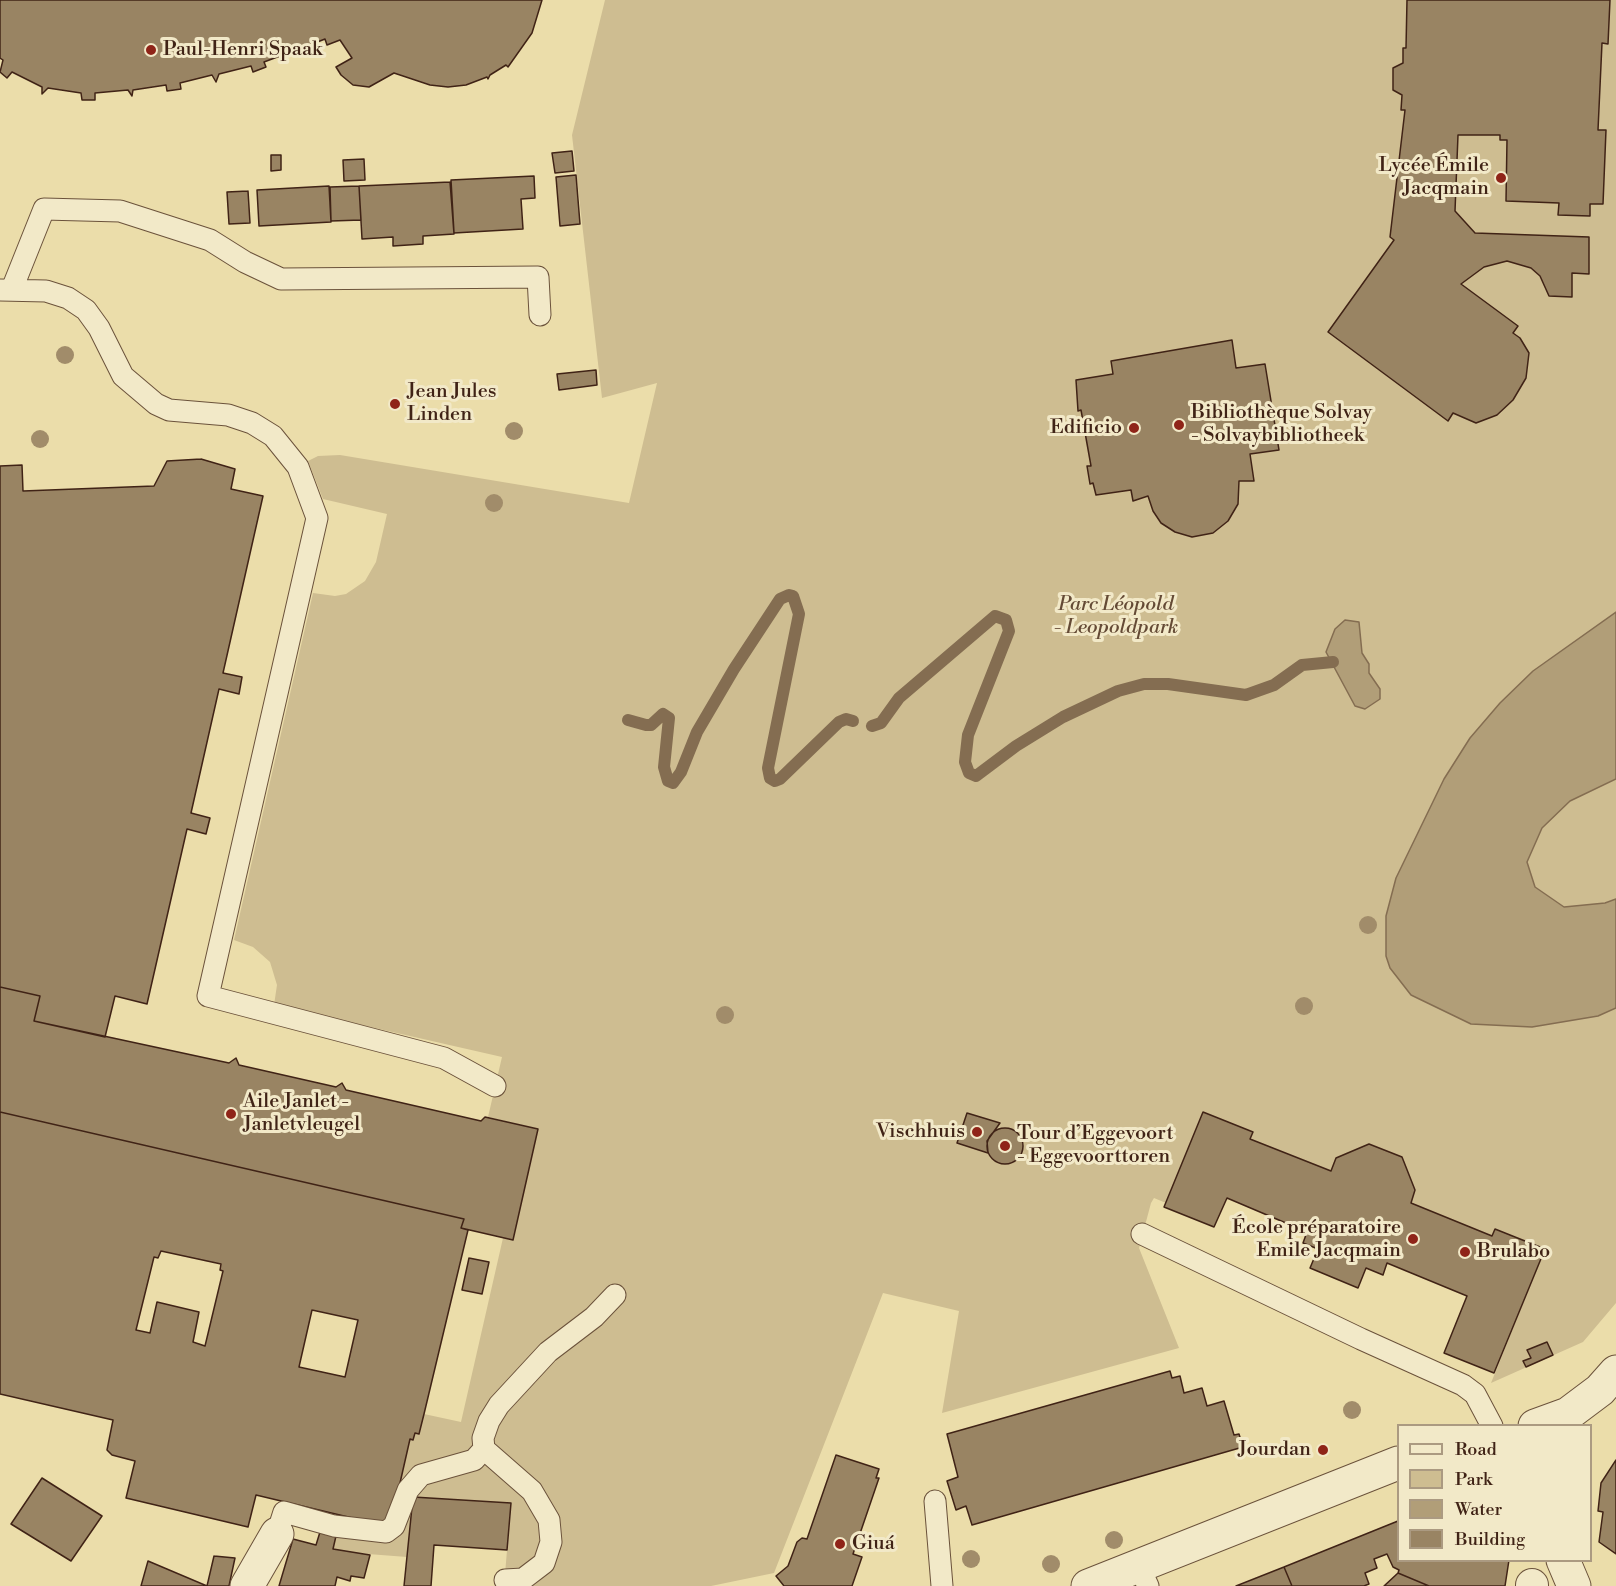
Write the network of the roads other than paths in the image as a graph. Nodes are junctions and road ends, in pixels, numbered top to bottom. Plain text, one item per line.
1 (6, 289) edge
2 (540, 315) dead end
3 (495, 1086) dead end
4 (1142, 1234) dead end
5 (615, 1295) dead end
6 (1616, 1372) edge
7 (1491, 1424) edge
8 (1538, 1424) edge
9 (484, 1449) junction
10 (1397, 1463) edge
11 (935, 1501) dead end
12 (277, 1534) joint
13 (1564, 1562) edge
14 (1144, 1576) edge
15 (506, 1580) dead end
16 (247, 1586) edge
17 (942, 1586) edge
18 (1088, 1586) edge
19 (1574, 1586) edge

1 - 2 lane
1 - 3 lane
4 - 7 lane
5 - 9 lane
6 - 8 street
9 - 12 lane
9 - 15 lane
10 - 14 street
11 - 17 lane
12 - 16 street
13 - 19 street
14 - 18 street

